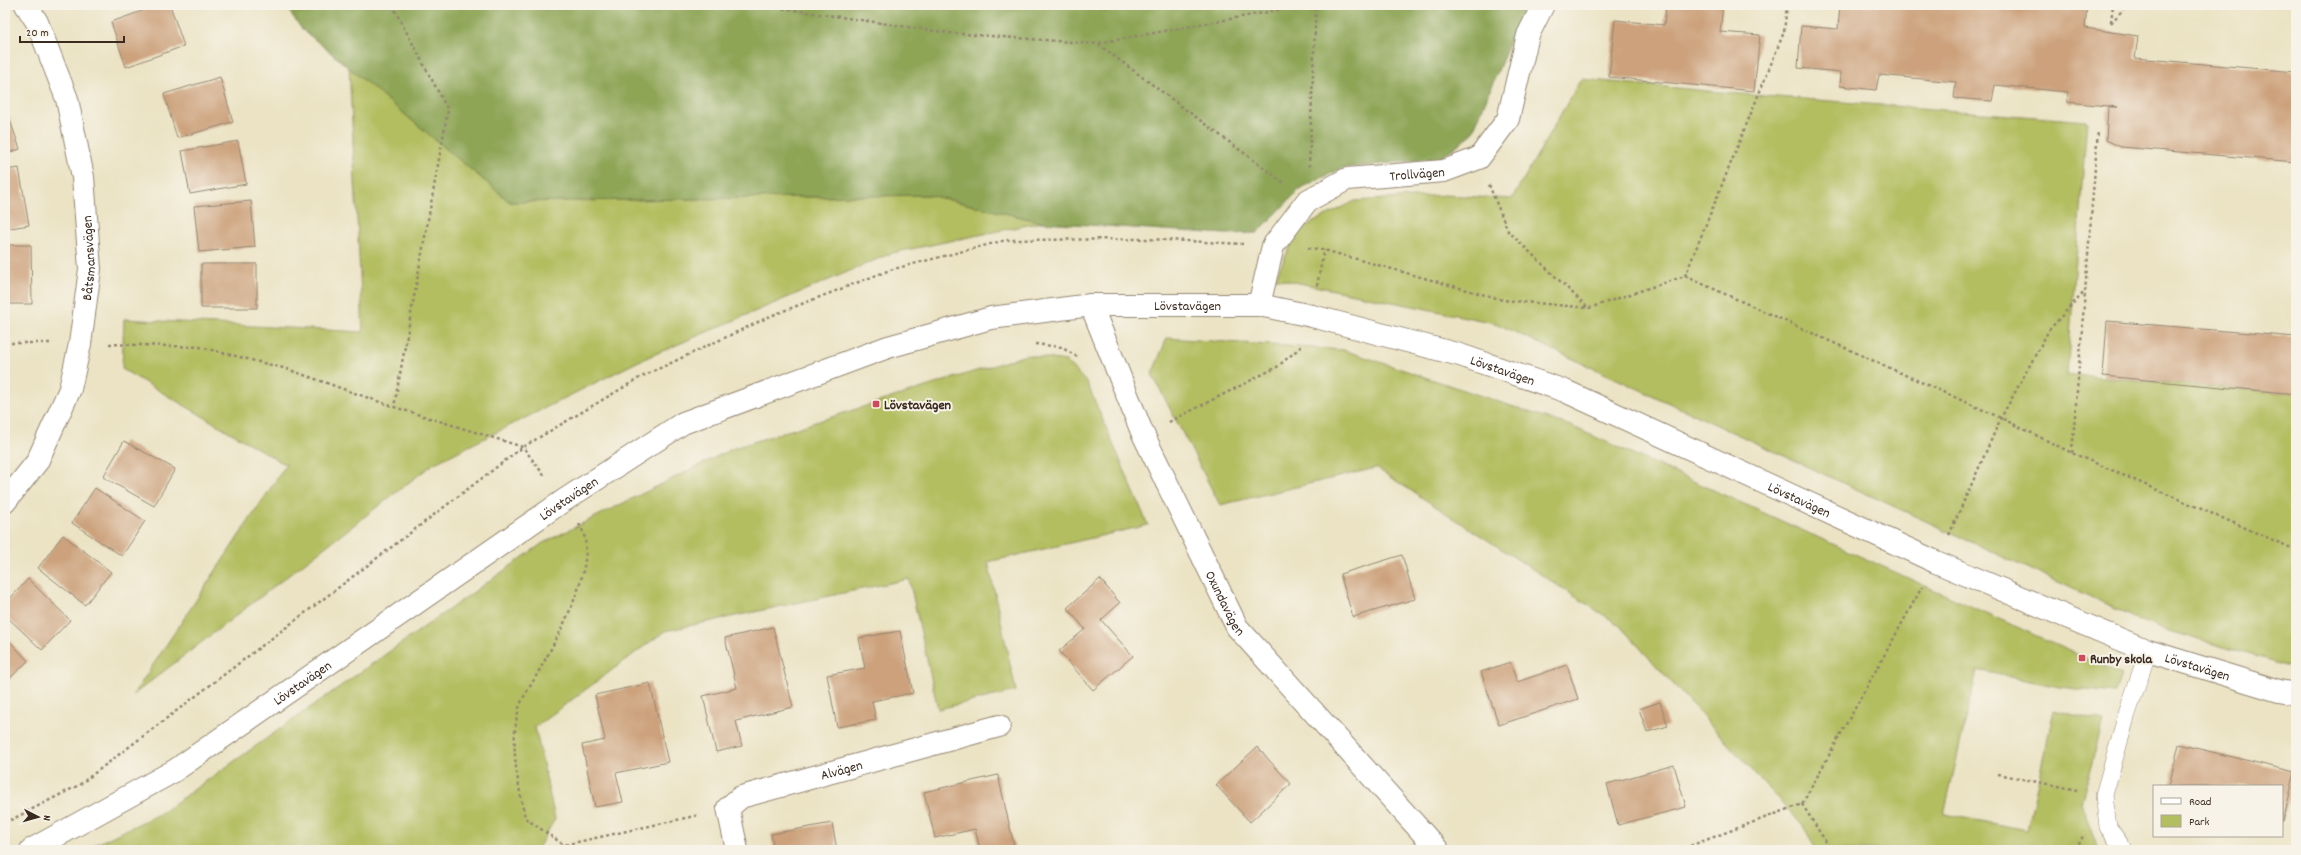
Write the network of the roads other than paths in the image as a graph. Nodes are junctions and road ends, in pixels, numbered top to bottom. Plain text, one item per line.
1 (26, 5) edge
2 (1543, 5) edge
3 (1091, 305) junction
4 (1259, 305) junction
5 (5, 502) edge
6 (2148, 651) junction
7 (2296, 694) edge
8 (999, 726) dead end
9 (31, 850) edge
10 (737, 850) edge
11 (1438, 850) edge
12 (2124, 850) edge

1 - 5 street, Båtsmansvägen
2 - 4 street, Trollvägen
3 - 4 street, Lövstavägen
3 - 9 street, Lövstavägen
3 - 11 street, Oxundavägen
4 - 6 street, Lövstavägen
6 - 7 street, Lövstavägen
6 - 12 lane
8 - 10 street, Alvägen

